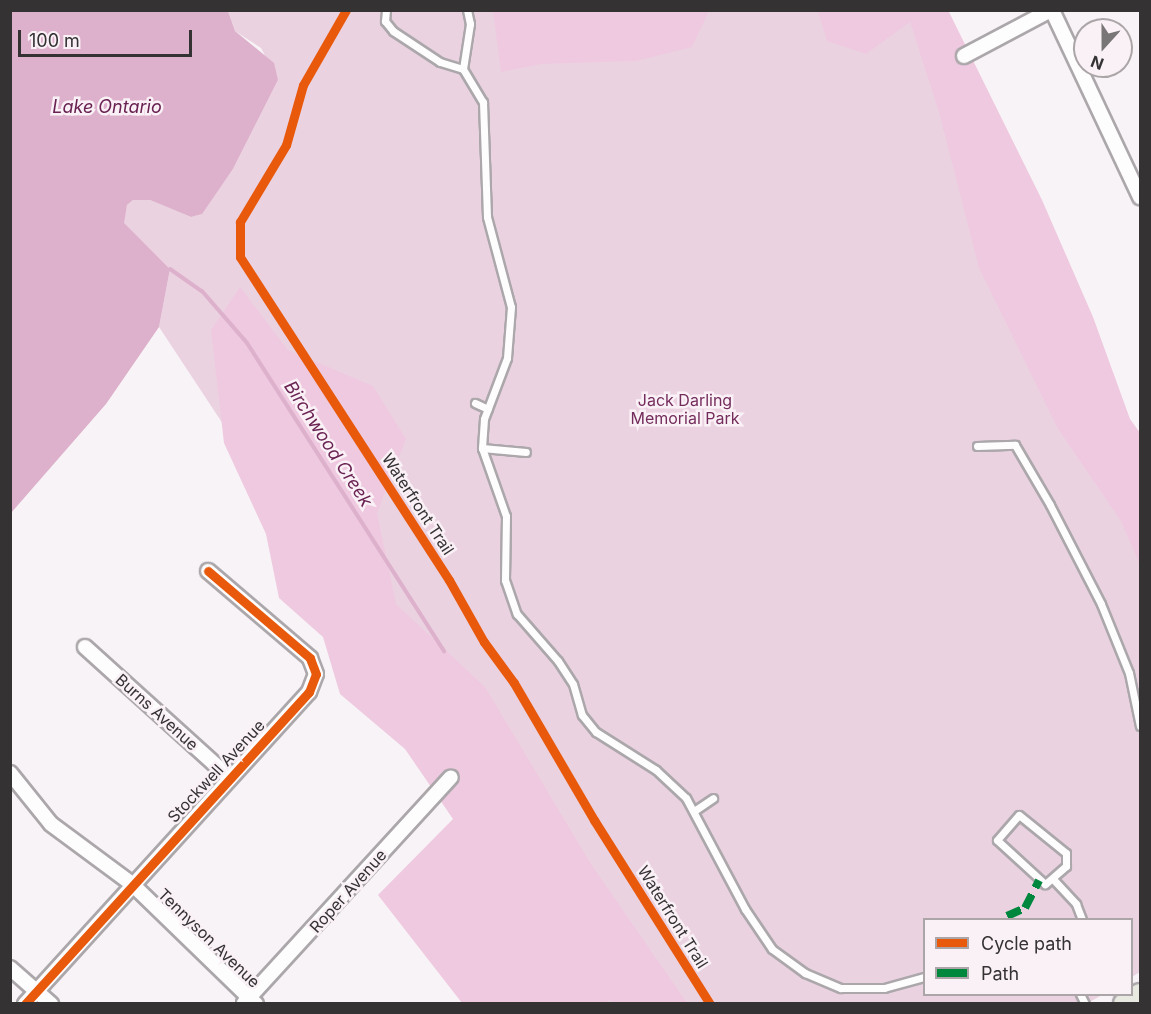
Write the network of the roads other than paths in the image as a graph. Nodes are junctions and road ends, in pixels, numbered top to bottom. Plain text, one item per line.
1 (386, 10) edge
2 (467, 10) edge
3 (1051, 10) edge
4 (964, 56) dead end
5 (463, 69) junction
6 (1140, 197) edge
7 (475, 403) dead end
8 (488, 409) junction
9 (977, 446) dead end
10 (482, 448) junction
11 (526, 452) dead end
12 (208, 571) dead end
13 (85, 647) dead end
14 (1140, 726) edge
15 (10, 773) edge
16 (229, 777) junction
17 (451, 777) dead end
18 (713, 798) dead end
19 (694, 811) junction
20 (1053, 879) junction
21 (132, 885) junction
22 (1081, 918) edge
23 (10, 968) edge
24 (923, 977) edge
25 (37, 991) junction
26 (1140, 995) edge
27 (249, 1001) edge
28 (25, 1004) edge
29 (51, 1004) edge
30 (1125, 1004) edge

1 - 5 lane
2 - 5 lane
3 - 4 street
3 - 6 street
5 - 8 lane
7 - 8 lane
8 - 10 lane
9 - 14 lane
10 - 11 lane
10 - 19 lane
12 - 16 street, Stockwell Avenue
13 - 16 street, Burns Avenue
15 - 21 street, Tennyson Avenue
16 - 21 street, Stockwell Avenue
17 - 27 street, Roper Avenue
18 - 19 lane
19 - 24 lane
20 - 20 lane
20 - 22 lane
21 - 25 street, Stockwell Avenue
21 - 27 street, Tennyson Avenue
23 - 25 street
25 - 28 street, Stockwell Avenue
25 - 29 street
26 - 30 main road

